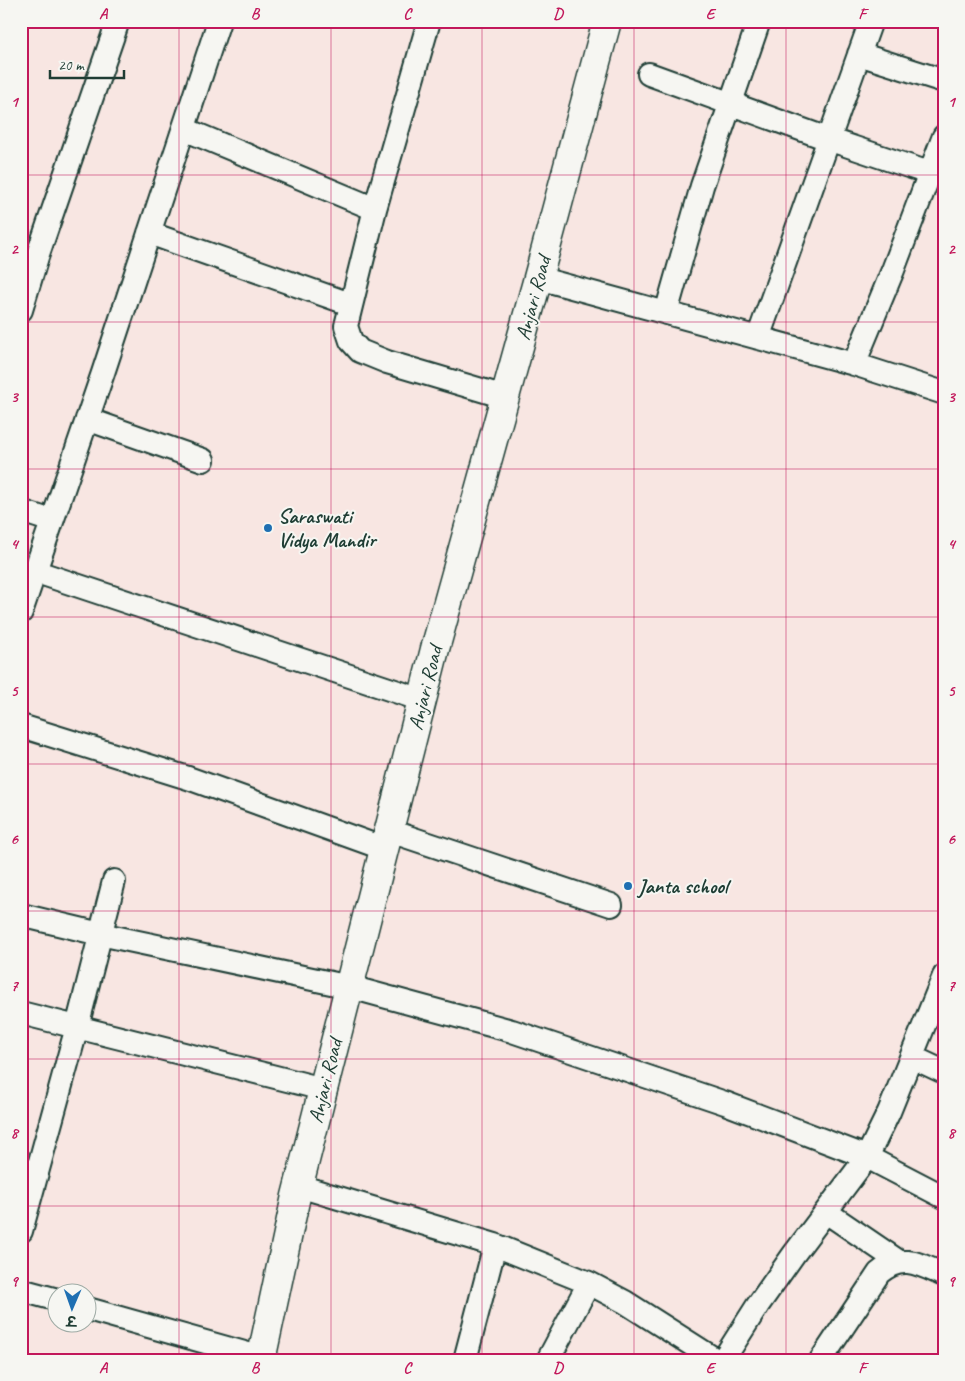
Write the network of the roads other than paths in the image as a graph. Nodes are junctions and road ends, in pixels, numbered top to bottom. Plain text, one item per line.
1 (118, 21) edge
2 (219, 21) edge
3 (429, 21) edge
4 (607, 21) edge
5 (759, 21) edge
6 (871, 21) edge
7 (859, 54) junction
8 (649, 74) dead end
9 (944, 81) edge
10 (731, 104) junction
11 (184, 129) junction
12 (944, 136) edge
13 (828, 140) junction
14 (929, 174) junction
15 (375, 208) junction
16 (149, 233) junction
17 (29, 254) edge
18 (538, 278) junction
19 (350, 304) junction
20 (21, 310) edge
21 (666, 313) junction
22 (758, 338) junction
23 (854, 364) junction
24 (944, 393) edge
25 (505, 397) junction
26 (87, 420) junction
27 (204, 460) dead end
28 (21, 512) edge
29 (52, 521) junction
30 (34, 571) junction
31 (21, 612) edge
32 (422, 700) junction
33 (21, 726) edge
34 (387, 840) junction
35 (114, 881) dead end
36 (610, 905) dead end
37 (21, 915) edge
38 (100, 934) junction
39 (944, 976) edge
40 (350, 987) junction
41 (21, 1013) edge
42 (77, 1027) junction
43 (912, 1057) junction
44 (944, 1072) edge
45 (323, 1089) junction
46 (867, 1157) junction
47 (30, 1167) edge
48 (299, 1186) junction
49 (944, 1196) edge
50 (826, 1212) junction
51 (21, 1231) edge
52 (496, 1245) junction
53 (898, 1262) junction
54 (944, 1275) edge
55 (588, 1283) junction
56 (21, 1290) edge
57 (48, 1297) edge
58 (98, 1312) edge
59 (262, 1359) edge
60 (465, 1360) edge
61 (548, 1360) edge
62 (716, 1360) edge
63 (724, 1360) edge
64 (738, 1360) edge
65 (821, 1360) edge

1 - 17 street
2 - 11 street
3 - 15 street
4 - 18 street, Anjari Road
5 - 10 street
6 - 7 street
7 - 9 street
7 - 13 street
8 - 10 street
10 - 13 street
10 - 21 street
11 - 15 street
11 - 16 street
12 - 14 street
13 - 14 street
13 - 22 street
14 - 23 street
15 - 19 street
16 - 19 street
16 - 26 street
17 - 20 street
18 - 21 street
18 - 25 street, Anjari Road
19 - 25 street
21 - 22 street
22 - 23 street
23 - 24 street
25 - 32 street, Anjari Road
26 - 27 street
26 - 29 street
28 - 29 street
29 - 30 street
30 - 31 street
30 - 32 street
32 - 34 street, Anjari Road
33 - 34 street
34 - 36 street
34 - 40 street, Anjari Road
35 - 38 street
37 - 38 street
38 - 40 street
38 - 42 street
39 - 43 street
40 - 45 street, Anjari Road
40 - 46 street
41 - 42 street
42 - 45 street
42 - 47 street
43 - 44 street
43 - 46 street
45 - 48 street, Anjari Road
46 - 49 street
46 - 50 street
47 - 51 street
48 - 52 street
48 - 59 street, Anjari Road
50 - 53 street
50 - 63 street
52 - 55 street
52 - 60 street
53 - 54 street
53 - 65 street
55 - 61 street
55 - 62 street
56 - 57 street
58 - 59 street
63 - 64 street

